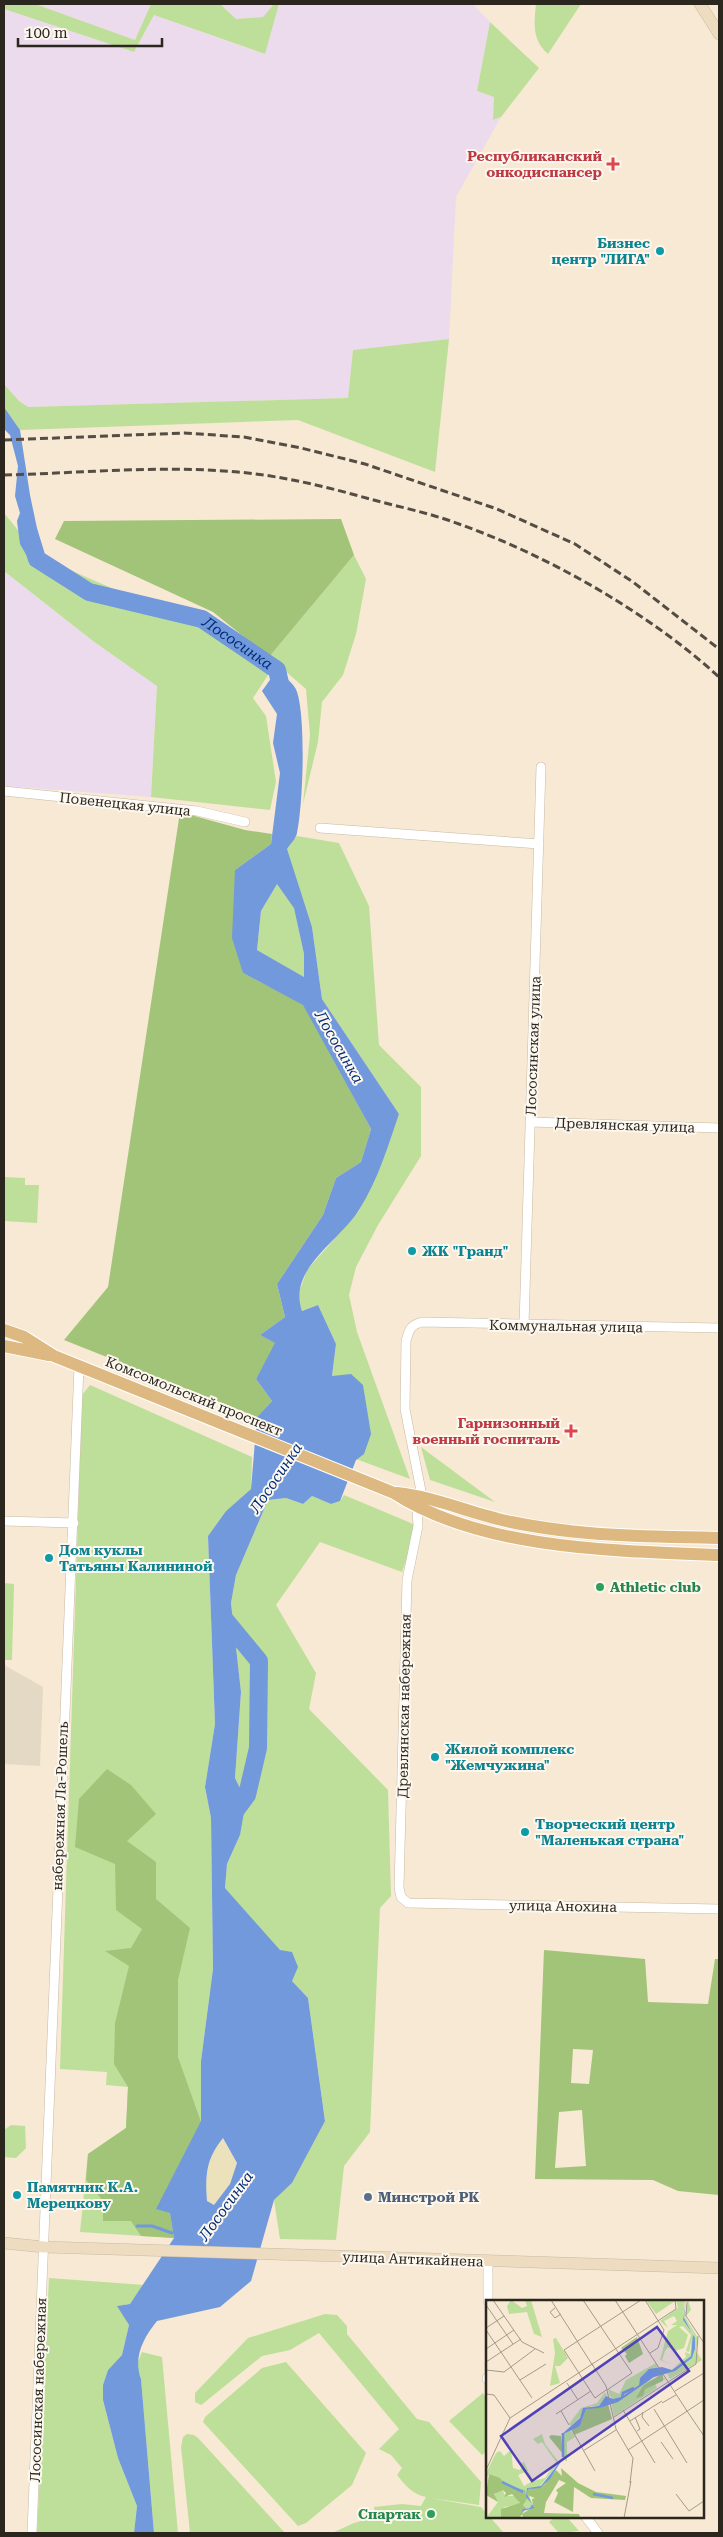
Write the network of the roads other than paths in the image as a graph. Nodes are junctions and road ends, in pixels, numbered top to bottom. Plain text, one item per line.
1 (700, 4) edge
2 (719, 34) edge
3 (541, 767) dead end
4 (4, 792) edge
5 (245, 822) dead end
6 (320, 828) dead end
7 (539, 844) junction
8 (530, 1122) junction
9 (719, 1128) edge
10 (413, 1325) joint
11 (524, 1326) junction
12 (719, 1328) edge
13 (4, 1330) edge
14 (4, 1346) edge
15 (54, 1356) junction
16 (79, 1366) junction
17 (419, 1502) junction
18 (4, 1521) edge
19 (74, 1523) junction
20 (719, 1538) edge
21 (719, 1555) edge
22 (408, 1903) joint
23 (719, 1909) edge
24 (4, 2243) edge
25 (44, 2247) junction
26 (488, 2262) junction
27 (719, 2268) edge
28 (488, 2300) edge
29 (586, 2517) edge
30 (32, 2533) edge
31 (598, 2533) edge

1 - 2 main road
3 - 7 street, Лососинская улица
4 - 5 street, Повенецкая улица
6 - 7 street
7 - 8 street, Лососинская улица
8 - 9 street, Древлянская улица
8 - 11 street, Лососинская улица
10 - 11 street, Коммунальная улица
10 - 17 street, Древлянская набережная
11 - 12 street, Коммунальная улица
13 - 15 main road, Комсомольский проспект
14 - 15 main road, Комсомольский проспект
15 - 16 main road, Комсомольский проспект
16 - 17 main road, Комсомольский проспект
16 - 19 street, набережная Ла-Рошель
17 - 20 main road
17 - 21 main road
17 - 22 street, Древлянская набережная
18 - 19 street
19 - 25 street, набережная Ла-Рошель
22 - 23 street, улица Анохина
24 - 25 main road, улица Антикайнена
25 - 26 main road, улица Антикайнена
25 - 30 street, Лососинская набережная
26 - 27 main road, улица Антикайнена
26 - 28 street
29 - 31 street

